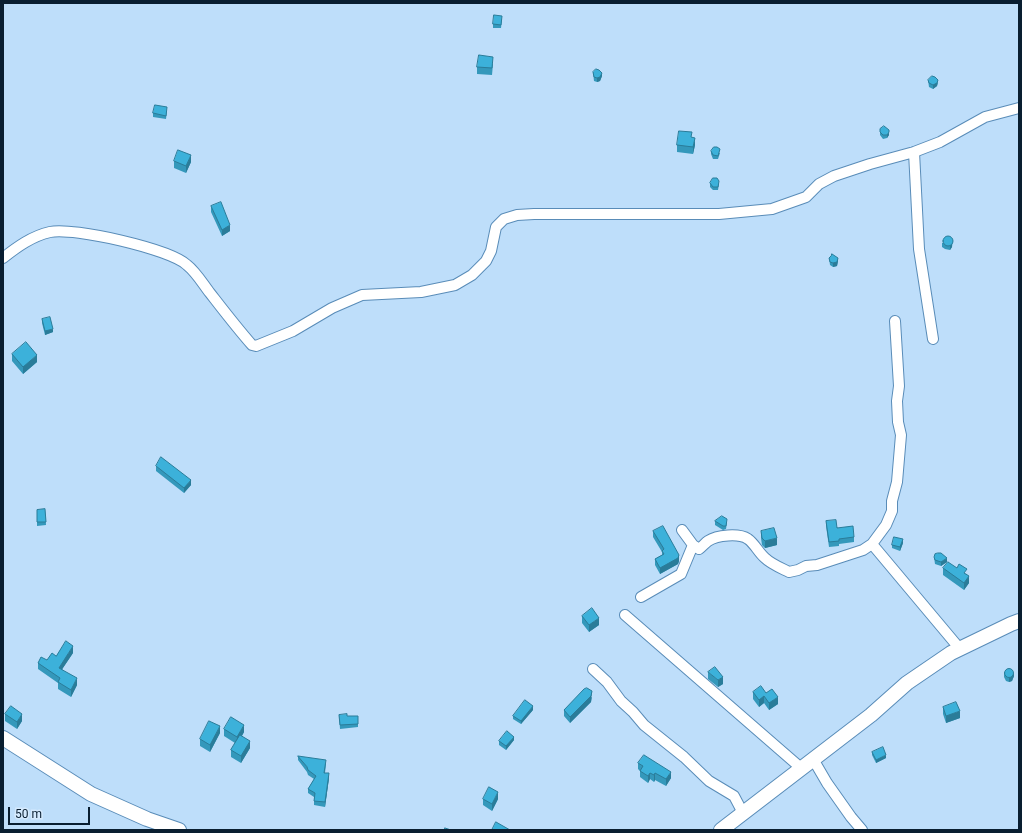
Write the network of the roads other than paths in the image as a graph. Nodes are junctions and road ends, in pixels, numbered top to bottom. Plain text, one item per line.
1 (1019, 108) edge
2 (914, 152) junction
3 (3, 258) edge
4 (895, 321) dead end
5 (933, 339) dead end
6 (682, 530) dead end
7 (872, 544) junction
8 (693, 545) junction
9 (641, 597) dead end
10 (625, 615) dead end
11 (1019, 621) edge
12 (960, 649) junction
13 (593, 669) dead end
14 (3, 738) edge
15 (813, 759) junction
16 (801, 768) junction
17 (744, 813) junction
18 (179, 830) edge
19 (721, 830) edge
20 (862, 830) edge

1 - 2 street
2 - 3 street
2 - 5 street
4 - 7 street
6 - 8 street
7 - 8 street
7 - 12 street
8 - 9 street
10 - 16 street
11 - 12 street
12 - 15 street
13 - 17 street
14 - 18 street
15 - 16 street
15 - 20 street
16 - 17 street
17 - 19 street

